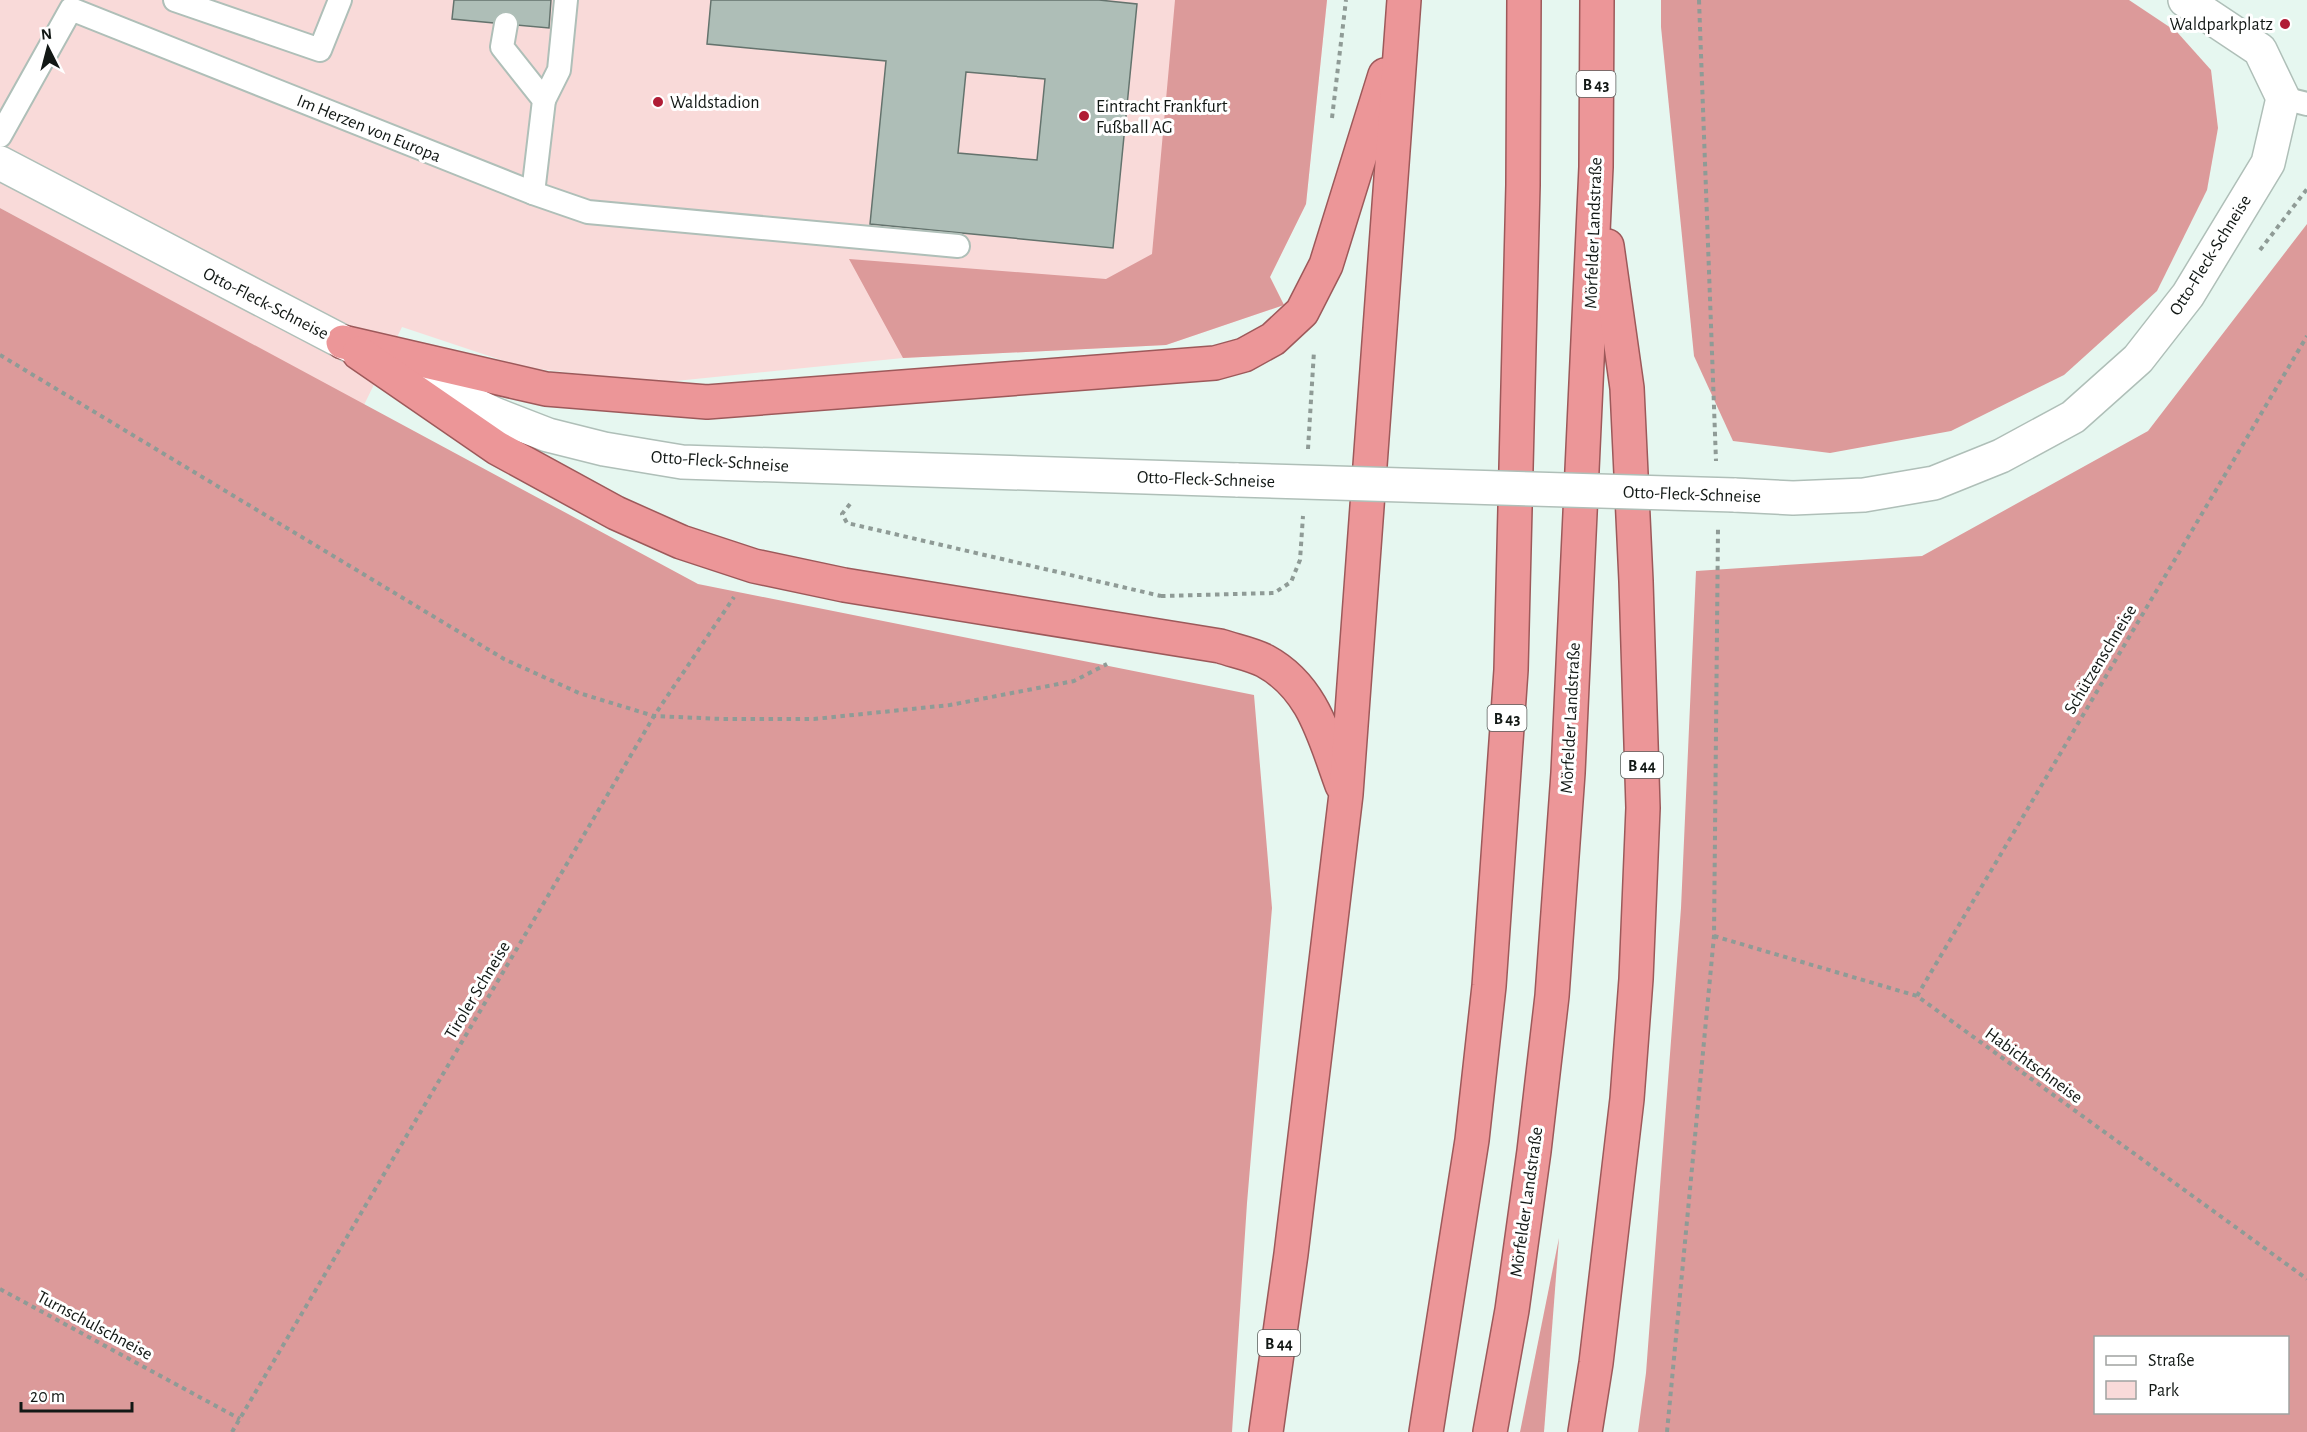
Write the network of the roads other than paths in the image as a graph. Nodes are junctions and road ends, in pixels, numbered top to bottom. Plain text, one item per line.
1 (175, 0) edge
2 (340, 0) edge
3 (566, 0) edge
4 (1524, 0) edge
5 (1597, 0) edge
6 (2185, 0) edge
7 (1403, 11) edge
8 (506, 24) dead end
9 (544, 100) junction
10 (2295, 101) edge
11 (0, 136) edge
12 (0, 164) edge
13 (1596, 167) junction
14 (532, 194) junction
15 (958, 246) dead end
16 (343, 342) junction
17 (1346, 794) junction
18 (1266, 1432) edge
19 (1426, 1432) edge
20 (1490, 1432) edge
21 (1585, 1432) edge

1 - 2 lane
3 - 9 lane
4 - 19 highway, B 43
5 - 13 highway, Mörfelder Landstraße / B 43
6 - 10 street
7 - 16 highway
7 - 17 highway, B 44
8 - 9 lane
9 - 14 lane
10 - 16 street, Otto-Fleck-Schneise, bridge
11 - 14 lane, Im Herzen von Europa
12 - 16 street, Otto-Fleck-Schneise
13 - 20 highway, Mörfelder Landstraße / B 43
13 - 21 highway, B 44
14 - 15 lane, Im Herzen von Europa
16 - 17 highway
17 - 18 highway, B 44

